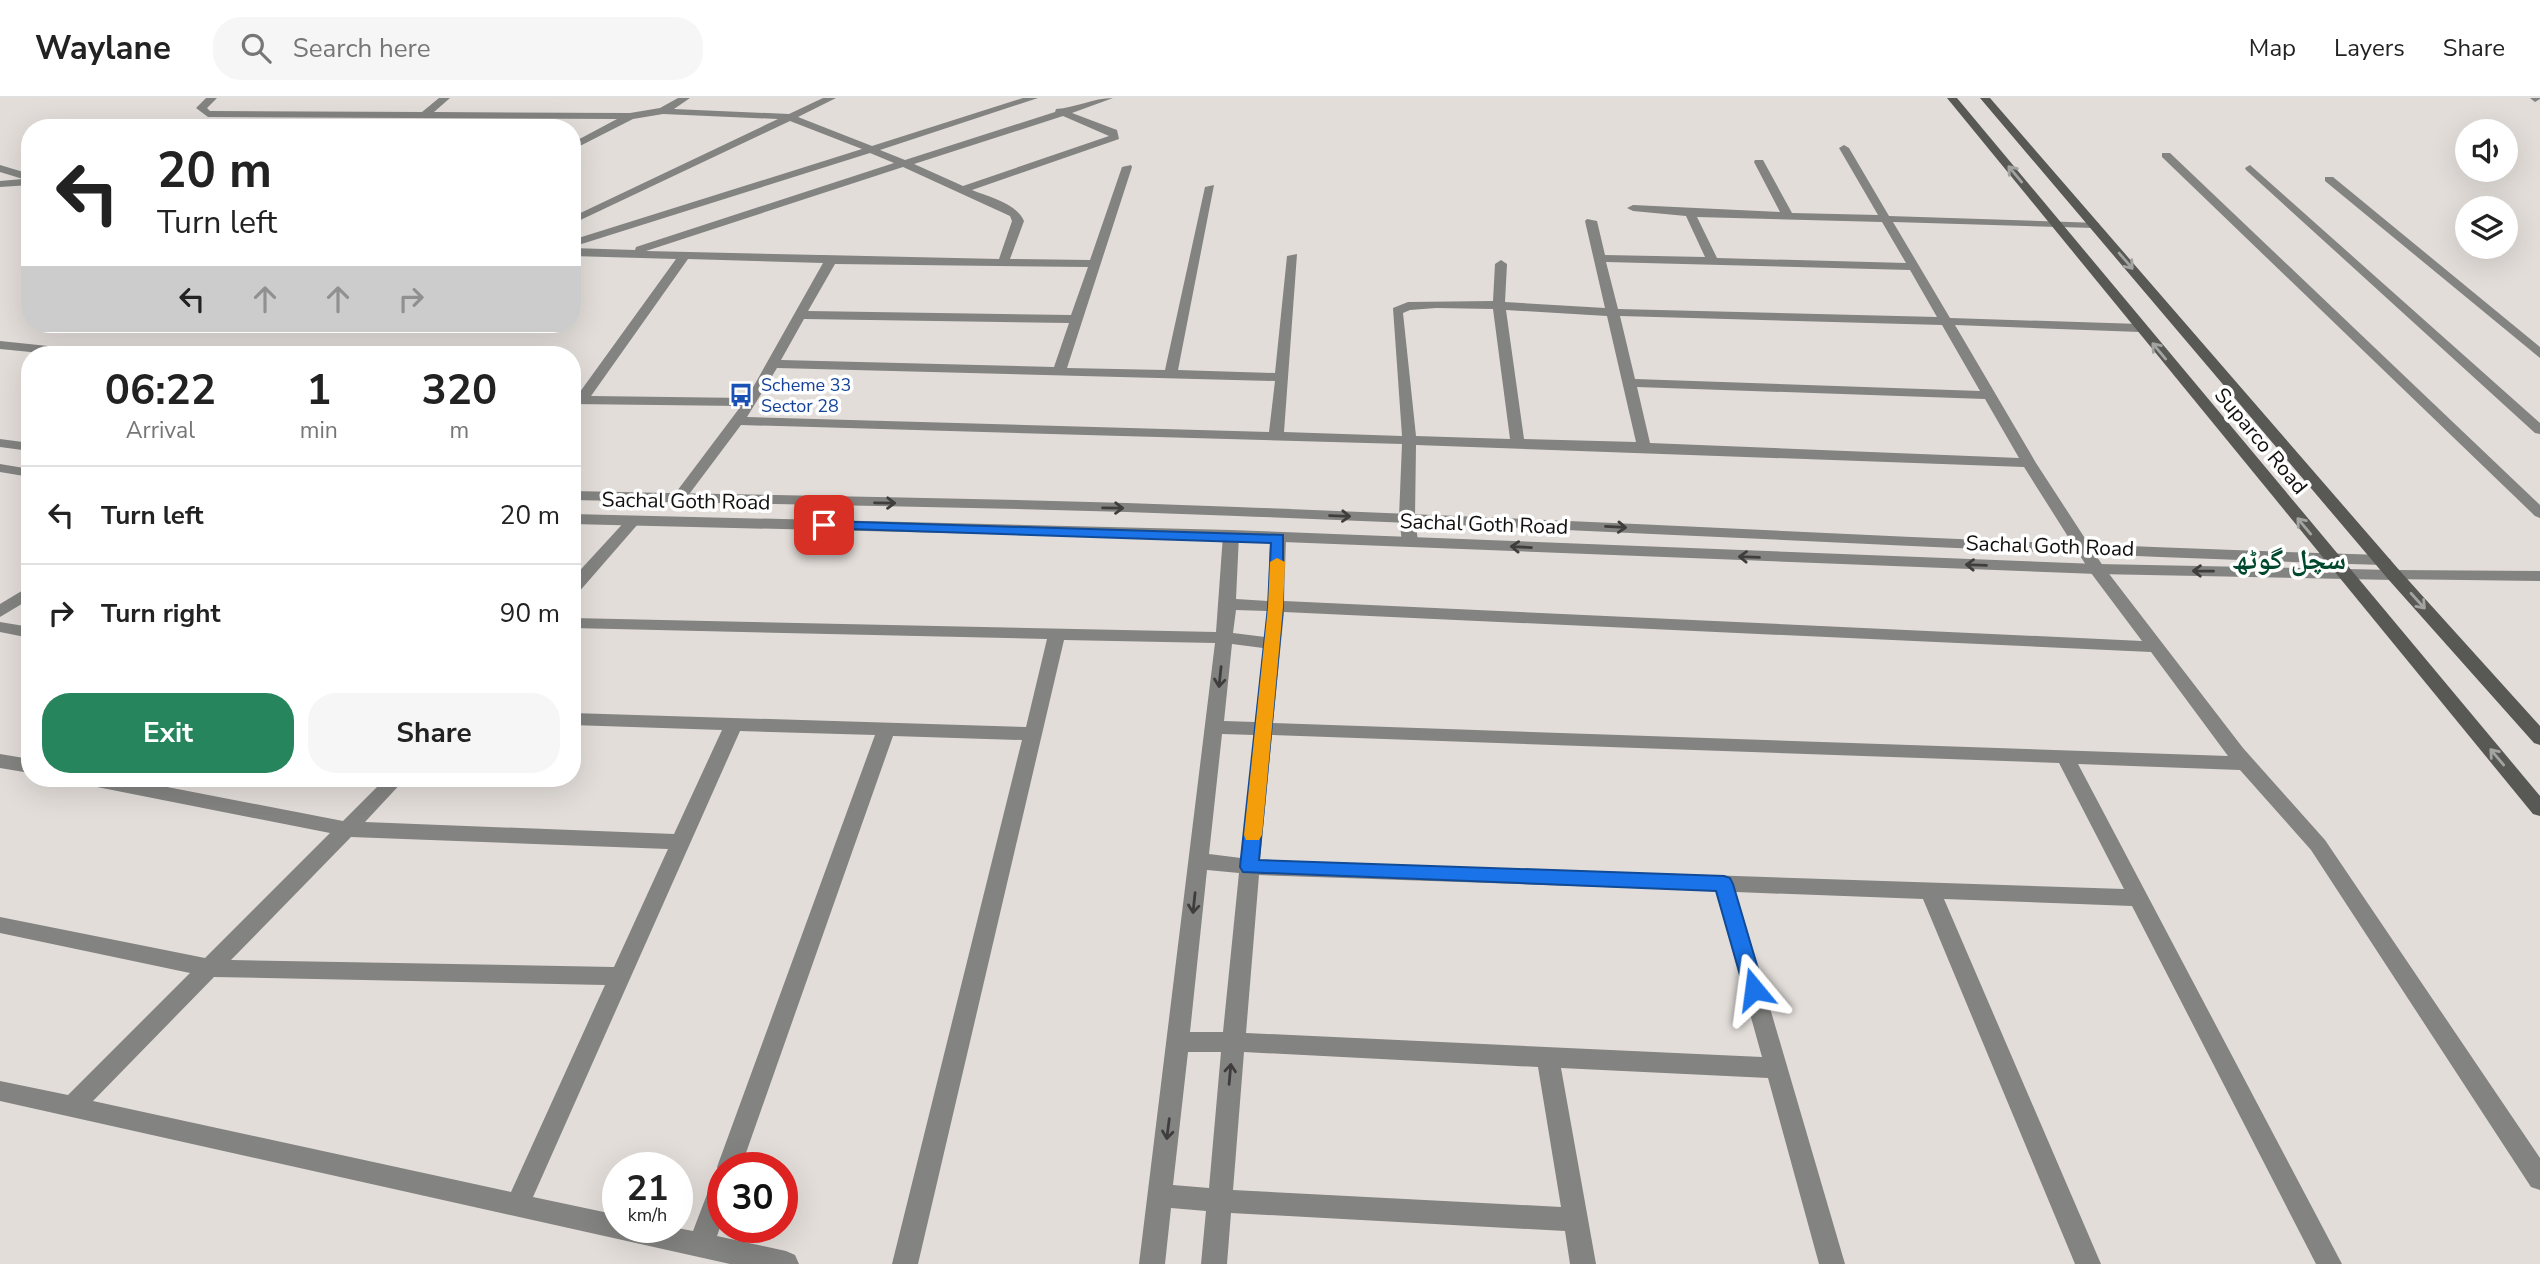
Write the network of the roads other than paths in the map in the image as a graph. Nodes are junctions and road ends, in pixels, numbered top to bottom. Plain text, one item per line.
1 (212, 98) edge
2 (445, 98) edge
3 (685, 98) edge
4 (831, 98) edge
5 (1108, 98) edge
6 (1952, 98) edge
7 (1985, 98) edge
8 (1028, 99) edge
9 (663, 111) junction
10 (1063, 113) junction
11 (305, 114) junction
12 (378, 115) junction
13 (424, 115) junction
14 (630, 116) junction
15 (788, 117) junction
16 (297, 119) edge
17 (372, 119) edge
18 (581, 142) edge
19 (1844, 148) dead end
20 (868, 149) junction
21 (2166, 155) dead end
22 (1759, 162) dead end
23 (900, 164) junction
24 (1127, 167) dead end
25 (0, 168) edge
26 (2250, 168) dead end
27 (21, 176) edge
28 (2329, 179) dead end
29 (21, 181) edge
30 (0, 184) edge
31 (1210, 187) dead end
32 (961, 190) junction
33 (1633, 208) dead end
34 (1690, 213) junction
35 (1788, 216) junction
36 (581, 217) edge
37 (1885, 218) junction
38 (1591, 221) dead end
39 (2058, 225) junction
40 (2095, 225) junction
41 (581, 241) edge
42 (581, 252) edge
43 (627, 253) junction
44 (685, 255) junction
45 (1293, 256) dead end
46 (1600, 258) junction
47 (831, 260) junction
48 (1713, 261) junction
49 (1003, 263) junction
50 (1096, 264) junction
51 (1501, 264) dead end
52 (1913, 267) junction
53 (1499, 306) junction
54 (1611, 312) junction
55 (801, 314) junction
56 (1077, 318) junction
57 (1944, 320) junction
58 (2140, 328) junction
59 (0, 345) edge
60 (21, 347) edge
61 (2540, 354) edge
62 (773, 364) junction
63 (1059, 371) junction
64 (1171, 374) junction
65 (1281, 377) junction
66 (1628, 383) junction
67 (581, 395) edge
68 (1989, 395) junction
69 (581, 400) edge
70 (751, 402) junction
71 (736, 421) junction
72 (2540, 430) edge
73 (1276, 437) junction
74 (1409, 440) junction
75 (0, 443) edge
76 (1518, 443) junction
77 (21, 446) edge
78 (1644, 447) junction
79 (2029, 463) junction
80 (0, 468) edge
81 (21, 472) edge
82 (581, 495) edge
83 (679, 498) junction
84 (2540, 513) edge
85 (1407, 517) junction
86 (581, 519) edge
87 (632, 522) junction
88 (1231, 535) junction
89 (1278, 538) junction
90 (1410, 542) junction
91 (2330, 558) junction
92 (2092, 560) junction
93 (2383, 560) junction
94 (2345, 573) junction
95 (2394, 575) junction
96 (2540, 576) edge
97 (581, 579) edge
98 (21, 597) edge
99 (1228, 604) junction
100 (1276, 607) junction
101 (0, 612) edge
102 (581, 623) edge
103 (0, 627) edge
104 (21, 631) edge
105 (1058, 635) junction
106 (1224, 638) junction
107 (1272, 643) junction
108 (2155, 647) junction
109 (581, 719) edge
110 (734, 724) junction
111 (1214, 727) junction
112 (1264, 728) junction
113 (886, 729) junction
114 (1034, 734) junction
115 (2540, 738) edge
116 (2065, 757) junction
117 (0, 761) edge
118 (2244, 763) junction
119 (21, 764) edge
120 (133, 787) edge
121 (388, 787) edge
122 (2540, 809) edge
123 (346, 829) junction
124 (680, 842) junction
125 (1199, 861) junction
126 (1250, 867) junction
127 (1724, 884) junction
128 (1930, 891) junction
129 (2138, 898) junction
130 (0, 925) edge
131 (208, 968) junction
132 (620, 976) junction
133 (1178, 1042) junction
134 (1233, 1042) junction
135 (1548, 1057) junction
136 (1776, 1068) junction
137 (0, 1091) edge
138 (72, 1107) junction
139 (734, 1152) edge
140 (2540, 1179) edge
141 (1160, 1195) junction
142 (1219, 1200) junction
143 (517, 1205) junction
144 (1576, 1220) junction
145 (707, 1228) edge
146 (701, 1245) junction
147 (786, 1264) edge
148 (905, 1264) edge
149 (1152, 1264) edge
150 (1214, 1264) edge
151 (1583, 1264) edge
152 (1832, 1264) edge
153 (2088, 1264) edge
154 (2329, 1264) edge

1 - 11 street
2 - 13 street
3 - 9 street
4 - 15 street
5 - 10 street
39 -> 6 main road, Suparco Road
7 - 40 main road, Suparco Road
8 - 10 street
8 - 20 street
9 - 14 street
9 - 15 street
10 - 23 street
10 - 32 street
11 - 12 street
11 - 16 street
12 - 13 street
12 - 17 street
13 - 14 street
14 - 18 street
15 - 20 street
15 - 36 street
19 - 37 street
20 - 23 street
20 - 41 street
21 - 84 street
22 - 35 street
23 - 32 street
23 - 43 street
24 - 50 street
25 - 27 street
26 - 72 street
28 - 61 street
29 - 30 street
31 - 64 street
32 - 49 street
33 - 34 street
34 - 35 street
34 - 48 street
35 - 37 street
37 - 39 street
37 - 52 street
38 - 46 street
39 - 40 street
39 - 58 main road, Suparco Road
40 -> 93 main road, Suparco Road
42 - 43 street
43 - 44 street
44 - 47 street
44 - 67 street
45 - 65 street
46 - 48 street
46 - 54 street
47 - 49 street
47 - 55 street
48 - 52 street
49 - 50 street
50 - 56 street
51 - 53 street
52 - 57 street
53 - 54 street
53 - 74 street
53 - 76 street
54 - 57 street
54 - 66 street
55 - 56 street
55 - 62 street
56 - 63 street
57 - 58 street
57 - 68 street
91 -> 58 main road, Suparco Road
59 - 60 street
62 - 63 street
62 - 70 street
63 - 64 street
64 - 65 street
65 - 73 street
66 - 68 street
66 - 78 street
68 - 79 street
69 - 70 street
70 - 71 street
71 - 73 street
71 - 83 street
73 - 74 street
74 - 76 street
74 - 85 street
75 - 77 street
76 - 78 street
78 - 79 street
79 - 92 street
80 - 81 street
82 - 83 street, Sachal Goth Road
83 -> 85 street, Sachal Goth Road
85 - 90 street
85 -> 92 street, Sachal Goth Road
86 - 87 street, Sachal Goth Road
87 - 88 street, Sachal Goth Road
87 - 97 street
88 - 89 street, Sachal Goth Road
88 - 99 street
89 - 90 street, Sachal Goth Road
89 - 100 street
92 -> 90 street, Sachal Goth Road
91 - 92 street, Sachal Goth Road
91 - 93 street, Sachal Goth Road
91 - 94 main road, Suparco Road
94 -> 92 street, Sachal Goth Road
92 - 108 street
93 - 95 main road, Suparco Road
94 - 95 street, Sachal Goth Road
122 -> 94 main road, Suparco Road
95 - 96 street, Sachal Goth Road
95 -> 115 main road, Suparco Road
98 - 101 street
99 - 100 street
99 - 106 street
100 - 107 street
100 - 108 street
102 - 105 street
103 - 104 street
105 - 106 street
105 - 114 street
106 - 107 street
106 -> 111 street
107 - 112 street
108 - 118 street
109 - 110 street
110 - 113 street
110 - 124 street
111 - 112 street
111 - 125 street
112 - 116 street
112 - 126 street
113 - 114 street
113 - 139 street
114 - 148 street
116 - 118 street
116 - 129 street
117 - 119 street
118 - 140 street
120 - 123 street
121 - 123 street
123 - 124 street
123 - 131 street
124 - 132 street
125 - 126 street
125 -> 133 street
126 - 127 street
126 - 134 street
127 - 128 street
127 - 136 street
128 - 129 street
128 - 153 street
129 - 154 street
130 - 131 street
131 - 132 street
131 - 138 street
132 - 143 street
133 - 134 street
133 -> 141 street
134 - 135 street
142 -> 134 street
135 - 136 street
135 - 144 street
136 - 152 street
137 - 138 street
138 - 143 street
141 - 142 street
141 - 149 street
142 - 144 street
142 - 150 street
143 - 146 street
144 - 151 street
145 - 146 street
146 - 147 street

